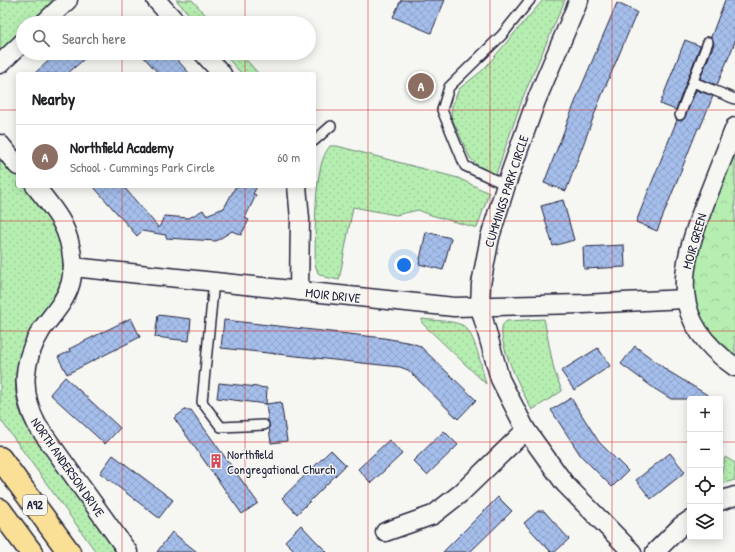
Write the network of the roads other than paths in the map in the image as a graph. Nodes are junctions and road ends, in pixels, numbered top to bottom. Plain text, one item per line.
1 (68, 0) edge
2 (156, 0) edge
3 (530, 0) edge
4 (579, 0) edge
5 (51, 16) edge
6 (171, 16) edge
7 (708, 42) dead end
8 (16, 49) edge
9 (209, 60) edge
10 (0, 64) edge
11 (220, 72) edge
12 (693, 82) junction
13 (735, 99) edge
14 (680, 115) dead end
15 (331, 126) dead end
16 (735, 127) edge
17 (316, 139) edge
18 (0, 144) edge
19 (16, 164) edge
20 (506, 185) junction
21 (36, 188) edge
22 (297, 188) edge
23 (73, 267) junction
24 (214, 281) junction
25 (299, 291) junction
26 (685, 299) junction
27 (480, 307) junction
28 (735, 367) edge
29 (264, 424) dead end
30 (526, 430) junction
31 (0, 458) edge
32 (735, 496) edge
33 (723, 500) edge
34 (0, 510) edge
35 (687, 522) edge
36 (385, 532) dead end
37 (31, 552) edge
38 (69, 552) edge
39 (128, 552) edge
40 (632, 552) edge
41 (655, 552) edge

1 - 5 street
2 - 6 street
3 - 20 lane
4 - 20 street, CUMMINGS PARK CIRCLE
7 - 12 lane
8 - 10 street
9 - 11 street
12 - 13 lane
12 - 14 lane
15 - 17 lane
16 - 26 street, MOIR GREEN
18 - 19 street
20 - 27 street, CUMMINGS PARK CIRCLE
21 - 23 street
22 - 25 street
23 - 24 street, MOIR DRIVE
23 - 39 street, NORTH ANDERSON DRIVE
24 - 25 street, MOIR DRIVE
24 - 29 lane
25 - 27 street, MOIR DRIVE
26 - 27 street, MOIR DRIVE
26 - 28 street, MOIR GREEN
27 - 30 street, CUMMINGS PARK CIRCLE
30 - 36 street
30 - 40 street, CUMMINGS PARK CIRCLE
31 - 38 main road, A92
32 - 33 street
34 - 37 main road, A92
35 - 41 street

